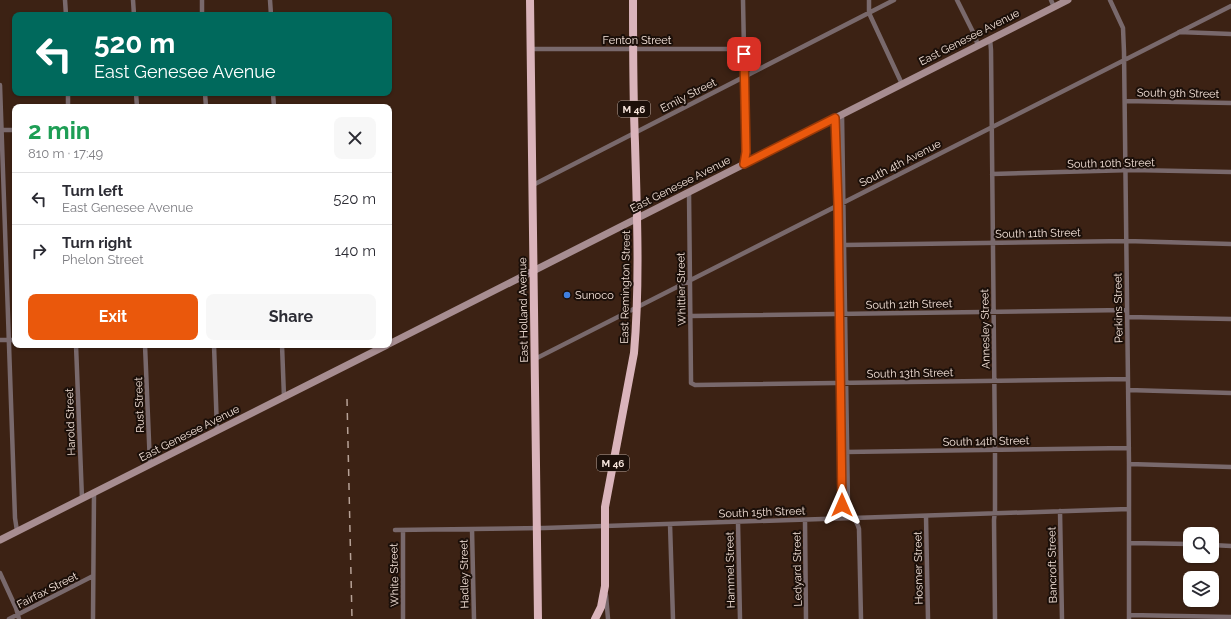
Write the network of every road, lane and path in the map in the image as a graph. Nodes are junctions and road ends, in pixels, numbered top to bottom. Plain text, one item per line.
1 (65, 0) edge
2 (133, 0) edge
3 (202, 0) edge
4 (270, 0) edge
5 (530, 0) edge
6 (633, 0) edge
7 (743, 0) edge
8 (869, 0) edge
9 (894, 0) edge
10 (957, 0) edge
11 (1068, 0) edge
12 (1110, 0) edge
13 (1052, 4) edge
14 (1231, 6) edge
15 (66, 12) edge
16 (134, 12) edge
17 (202, 12) edge
18 (271, 12) edge
19 (869, 13) junction
20 (1177, 32) junction
21 (1231, 34) edge
22 (990, 39) junction
23 (978, 46) junction
24 (531, 49) junction
25 (633, 49) junction
26 (743, 49) junction
27 (1124, 59) junction
28 (744, 77) junction
29 (902, 84) junction
30 (0, 85) edge
31 (1125, 101) junction
32 (1231, 103) edge
33 (842, 114) junction
34 (835, 118) junction
35 (991, 126) junction
36 (1, 130) edge
37 (12, 130) edge
38 (634, 132) junction
39 (744, 164) junction
40 (1126, 171) junction
41 (1231, 172) edge
42 (992, 174) junction
43 (533, 185) junction
44 (688, 192) junction
45 (844, 201) junction
46 (838, 204) junction
47 (637, 218) junction
48 (1127, 241) junction
49 (993, 243) junction
50 (1231, 244) edge
51 (839, 245) junction
52 (845, 245) junction
53 (534, 271) junction
54 (690, 279) junction
55 (637, 306) junction
56 (1127, 310) junction
57 (994, 312) junction
58 (840, 314) junction
59 (846, 314) junction
60 (691, 316) junction
61 (1128, 317) junction
62 (1231, 319) edge
63 (0, 340) edge
64 (8, 340) junction
65 (12, 340) edge
66 (392, 343) edge
67 (76, 348) edge
68 (145, 348) edge
69 (214, 348) edge
70 (282, 348) edge
71 (382, 348) edge
72 (535, 359) junction
73 (1128, 379) junction
74 (994, 381) junction
75 (841, 383) junction
76 (847, 383) junction
77 (693, 384) joint
78 (1128, 390) junction
79 (1231, 393) edge
80 (284, 397) junction
81 (217, 431) junction
82 (1129, 448) junction
83 (995, 450) junction
84 (845, 452) junction
85 (1129, 464) junction
86 (150, 465) junction
87 (1231, 467) edge
88 (94, 493) junction
89 (82, 499) junction
90 (1129, 509) junction
91 (1060, 511) junction
92 (995, 514) junction
93 (926, 516) junction
94 (842, 518) junction
95 (854, 518) junction
96 (805, 520) junction
97 (738, 522) junction
98 (670, 524) junction
99 (604, 526) junction
100 (538, 528) junction
101 (472, 529) junction
102 (395, 530) dead end
103 (402, 530) junction
104 (17, 532) junction
105 (0, 540) edge
106 (1129, 543) junction
107 (1183, 544) edge
108 (1219, 545) edge
109 (1231, 546) edge
110 (0, 573) edge
111 (93, 576) junction
112 (605, 586) junction
113 (18, 617) edge
114 (1129, 617) edge
115 (1231, 617) edge
116 (9, 619) edge
117 (93, 619) edge
118 (403, 619) edge
119 (474, 619) edge
120 (538, 619) edge
121 (595, 619) edge
122 (608, 619) edge
123 (672, 619) edge
124 (740, 619) edge
125 (806, 619) edge
126 (861, 619) edge
127 (928, 619) edge
128 (995, 619) edge
129 (1062, 619) edge

1 - 15 street
2 - 16 street
3 - 17 street
4 - 18 street
5 - 24 highway, East Holland Avenue
6 - 25 highway, East Remington Street / M 46
7 - 26 street
8 - 19 street
9 - 19 street, Emily Street
10 - 23 street
11 - 13 main road, East Genesee Avenue
12 - 27 street, Perkins Street
13 - 22 main road, East Genesee Avenue
14 - 20 street, South 4th Avenue
19 - 28 street, Emily Street
19 - 29 street
20 - 21 street
20 - 27 street, South 4th Avenue
22 - 23 main road, East Genesee Avenue
22 - 35 street, Annesley Street
23 - 29 main road, East Genesee Avenue
24 - 25 street, Fenton Street
24 - 43 highway, East Holland Avenue
25 - 26 street, Fenton Street
25 - 38 highway, East Remington Street / M 46
26 - 28 street
27 - 31 street, Perkins Street
27 - 35 street, South 4th Avenue
28 - 38 street, Emily Street
28 - 39 street
29 - 33 main road, East Genesee Avenue
30 - 36 street
31 - 32 street, South 9th Street
31 - 40 street, Perkins Street
33 - 34 main road, East Genesee Avenue
33 - 45 street
34 - 39 main road, East Genesee Avenue
34 - 46 street
35 - 42 street, Annesley Street
35 - 45 street, South 4th Avenue
36 - 37 street
36 - 64 street
38 - 43 street, Emily Street
38 - 47 highway, East Remington Street / M 46
39 - 44 main road, East Genesee Avenue
40 - 41 street, South 10th Street
40 - 42 street, South 10th Street
40 - 48 street, Perkins Street
42 - 49 street, Annesley Street
43 - 53 highway, East Holland Avenue
44 - 47 main road, East Genesee Avenue
44 - 54 street, Whittier Street
45 - 46 street, South 4th Avenue
45 - 52 street
46 - 51 street
46 - 54 street, South 4th Avenue
47 - 53 main road, East Genesee Avenue
47 - 55 highway, East Remington Street / M 46
48 - 49 street, South 11th Street
48 - 50 street, South 11th Street
48 - 56 street, Perkins Street
49 - 52 street, South 11th Street
49 - 57 street, Annesley Street
51 - 52 street, South 11th Street
51 - 58 street
52 - 59 street
53 - 66 main road, East Genesee Avenue
53 - 72 highway, East Holland Avenue
54 - 55 street, South 4th Avenue
54 - 60 street, Whittier Street
55 - 72 street, South 4th Avenue
55 - 99 highway, East Remington Street / M 46
56 - 57 street, South 12th Street
56 - 61 street, Perkins Street
57 - 59 street, South 12th Street
57 - 74 street, Annesley Street
58 - 59 street, South 12th Street
58 - 60 street, South 12th Street
58 - 75 street
59 - 76 street
60 - 77 street, Whittier Street
61 - 62 street
61 - 73 street, Perkins Street
63 - 64 street
64 - 65 street
64 - 104 street
67 - 89 street, Harold Street
68 - 86 street, Rust Street
69 - 81 street
70 - 80 street
71 - 80 main road, East Genesee Avenue
72 - 100 highway, East Holland Avenue
73 - 74 street, South 13th Street
73 - 78 street, Perkins Street
74 - 76 street, South 13th Street
74 - 83 street, Annesley Street
75 - 76 street, South 13th Street
75 - 77 street, South 13th Street
75 - 84 street
76 - 84 street
78 - 79 street
78 - 82 street, Perkins Street
80 - 81 main road, East Genesee Avenue
81 - 86 main road, East Genesee Avenue
82 - 83 street, South 14th Street
82 - 85 street, Perkins Street
83 - 84 street, South 14th Street
83 - 92 street, Annesley Street
84 - 94 street
84 - 95 street
85 - 87 street
85 - 90 street, Perkins Street
86 - 88 main road, East Genesee Avenue
88 - 89 main road, East Genesee Avenue
88 - 111 street
89 - 104 main road, East Genesee Avenue
90 - 91 street, South 15th Street
90 - 106 street, Perkins Street
91 - 92 street, South 15th Street
91 - 129 street, Bancroft Street
92 - 93 street, South 15th Street
92 - 128 street, Annesley Street
93 - 95 street, South 15th Street
93 - 127 street, Hosmer Street
94 - 95 street, South 15th Street
94 - 96 street, South 15th Street
95 - 126 street
96 - 97 street, South 15th Street
96 - 125 street, Ledyard Street
97 - 98 street, South 15th Street
97 - 124 street, Hammel Street
98 - 99 street, South 15th Street
98 - 123 street
99 - 100 street, South 15th Street
99 - 112 highway, East Remington Street / M 46
100 - 101 street, South 15th Street
100 - 120 highway, East Holland Avenue
101 - 103 street, South 15th Street
101 - 119 street, Hadley Street
102 - 103 street, South 15th Street
103 - 118 street, White Street
104 - 105 main road, East Genesee Avenue
106 - 107 street
106 - 114 street, Perkins Street
108 - 109 street
110 - 113 street
111 - 113 street, Fairfax Street
111 - 117 street
112 - 121 highway, East Remington Street / M 46
112 - 122 street
113 - 116 street, Fairfax Street
114 - 115 street

